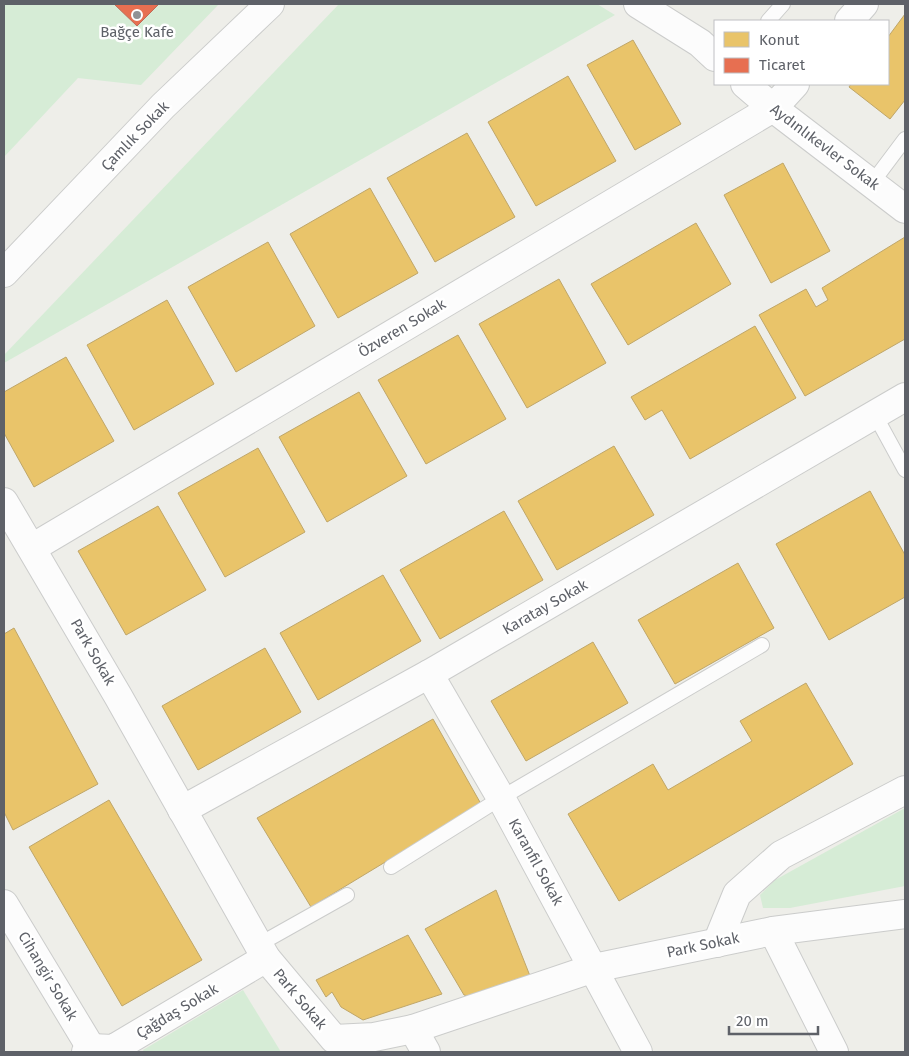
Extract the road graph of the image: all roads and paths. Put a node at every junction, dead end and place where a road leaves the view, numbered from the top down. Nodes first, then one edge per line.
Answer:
1 (270, 4) edge
2 (638, 4) edge
3 (783, 4) edge
4 (864, 4) edge
5 (769, 20) edge
6 (850, 20) edge
7 (714, 56) edge
8 (747, 85) edge
9 (794, 85) edge
10 (773, 108) junction
11 (905, 139) edge
12 (872, 183) junction
13 (905, 209) edge
14 (4, 273) edge
15 (905, 397) edge
16 (875, 415) junction
17 (905, 470) edge
18 (4, 502) edge
19 (32, 548) junction
20 (762, 645) dead end
21 (429, 674) junction
22 (905, 790) edge
23 (501, 798) junction
24 (182, 810) junction
25 (391, 867) dead end
26 (348, 895) dead end
27 (4, 904) edge
28 (905, 914) edge
29 (773, 931) junction
30 (716, 943) junction
31 (262, 952) junction
32 (594, 968) junction
33 (419, 1041) edge
34 (329, 1046) edge
35 (101, 1050) edge
36 (638, 1052) edge
37 (834, 1052) edge

1 - 14 street, Çamlık Sokak
2 - 7 street
3 - 5 lane
4 - 6 street
8 - 10 street, Aydınlıkevler Sokak
9 - 10 street, Özveren Sokak
10 - 12 street, Aydınlıkevler Sokak
10 - 19 street, Özveren Sokak
11 - 12 lane
12 - 13 street, Aydınlıkevler Sokak
15 - 16 street, Karatay Sokak
16 - 17 lane
16 - 21 street, Karatay Sokak
18 - 19 street, Park Sokak
19 - 24 street, Park Sokak
20 - 23 lane
21 - 23 street, Karanfil Sokak
21 - 24 street, Karatay Sokak
22 - 30 street
23 - 25 lane
23 - 32 street, Karanfil Sokak
24 - 31 street, Park Sokak
26 - 31 lane
27 - 35 street, Cihangir Sokak
28 - 29 street, Park Sokak
29 - 30 street, Park Sokak
29 - 37 street
30 - 32 street, Park Sokak
31 - 34 street, Park Sokak
31 - 35 street, Çağdaş Sokak
32 - 33 street, Park Sokak
32 - 36 street, Karanfil Sokak
33 - 34 street, Park Sokak

